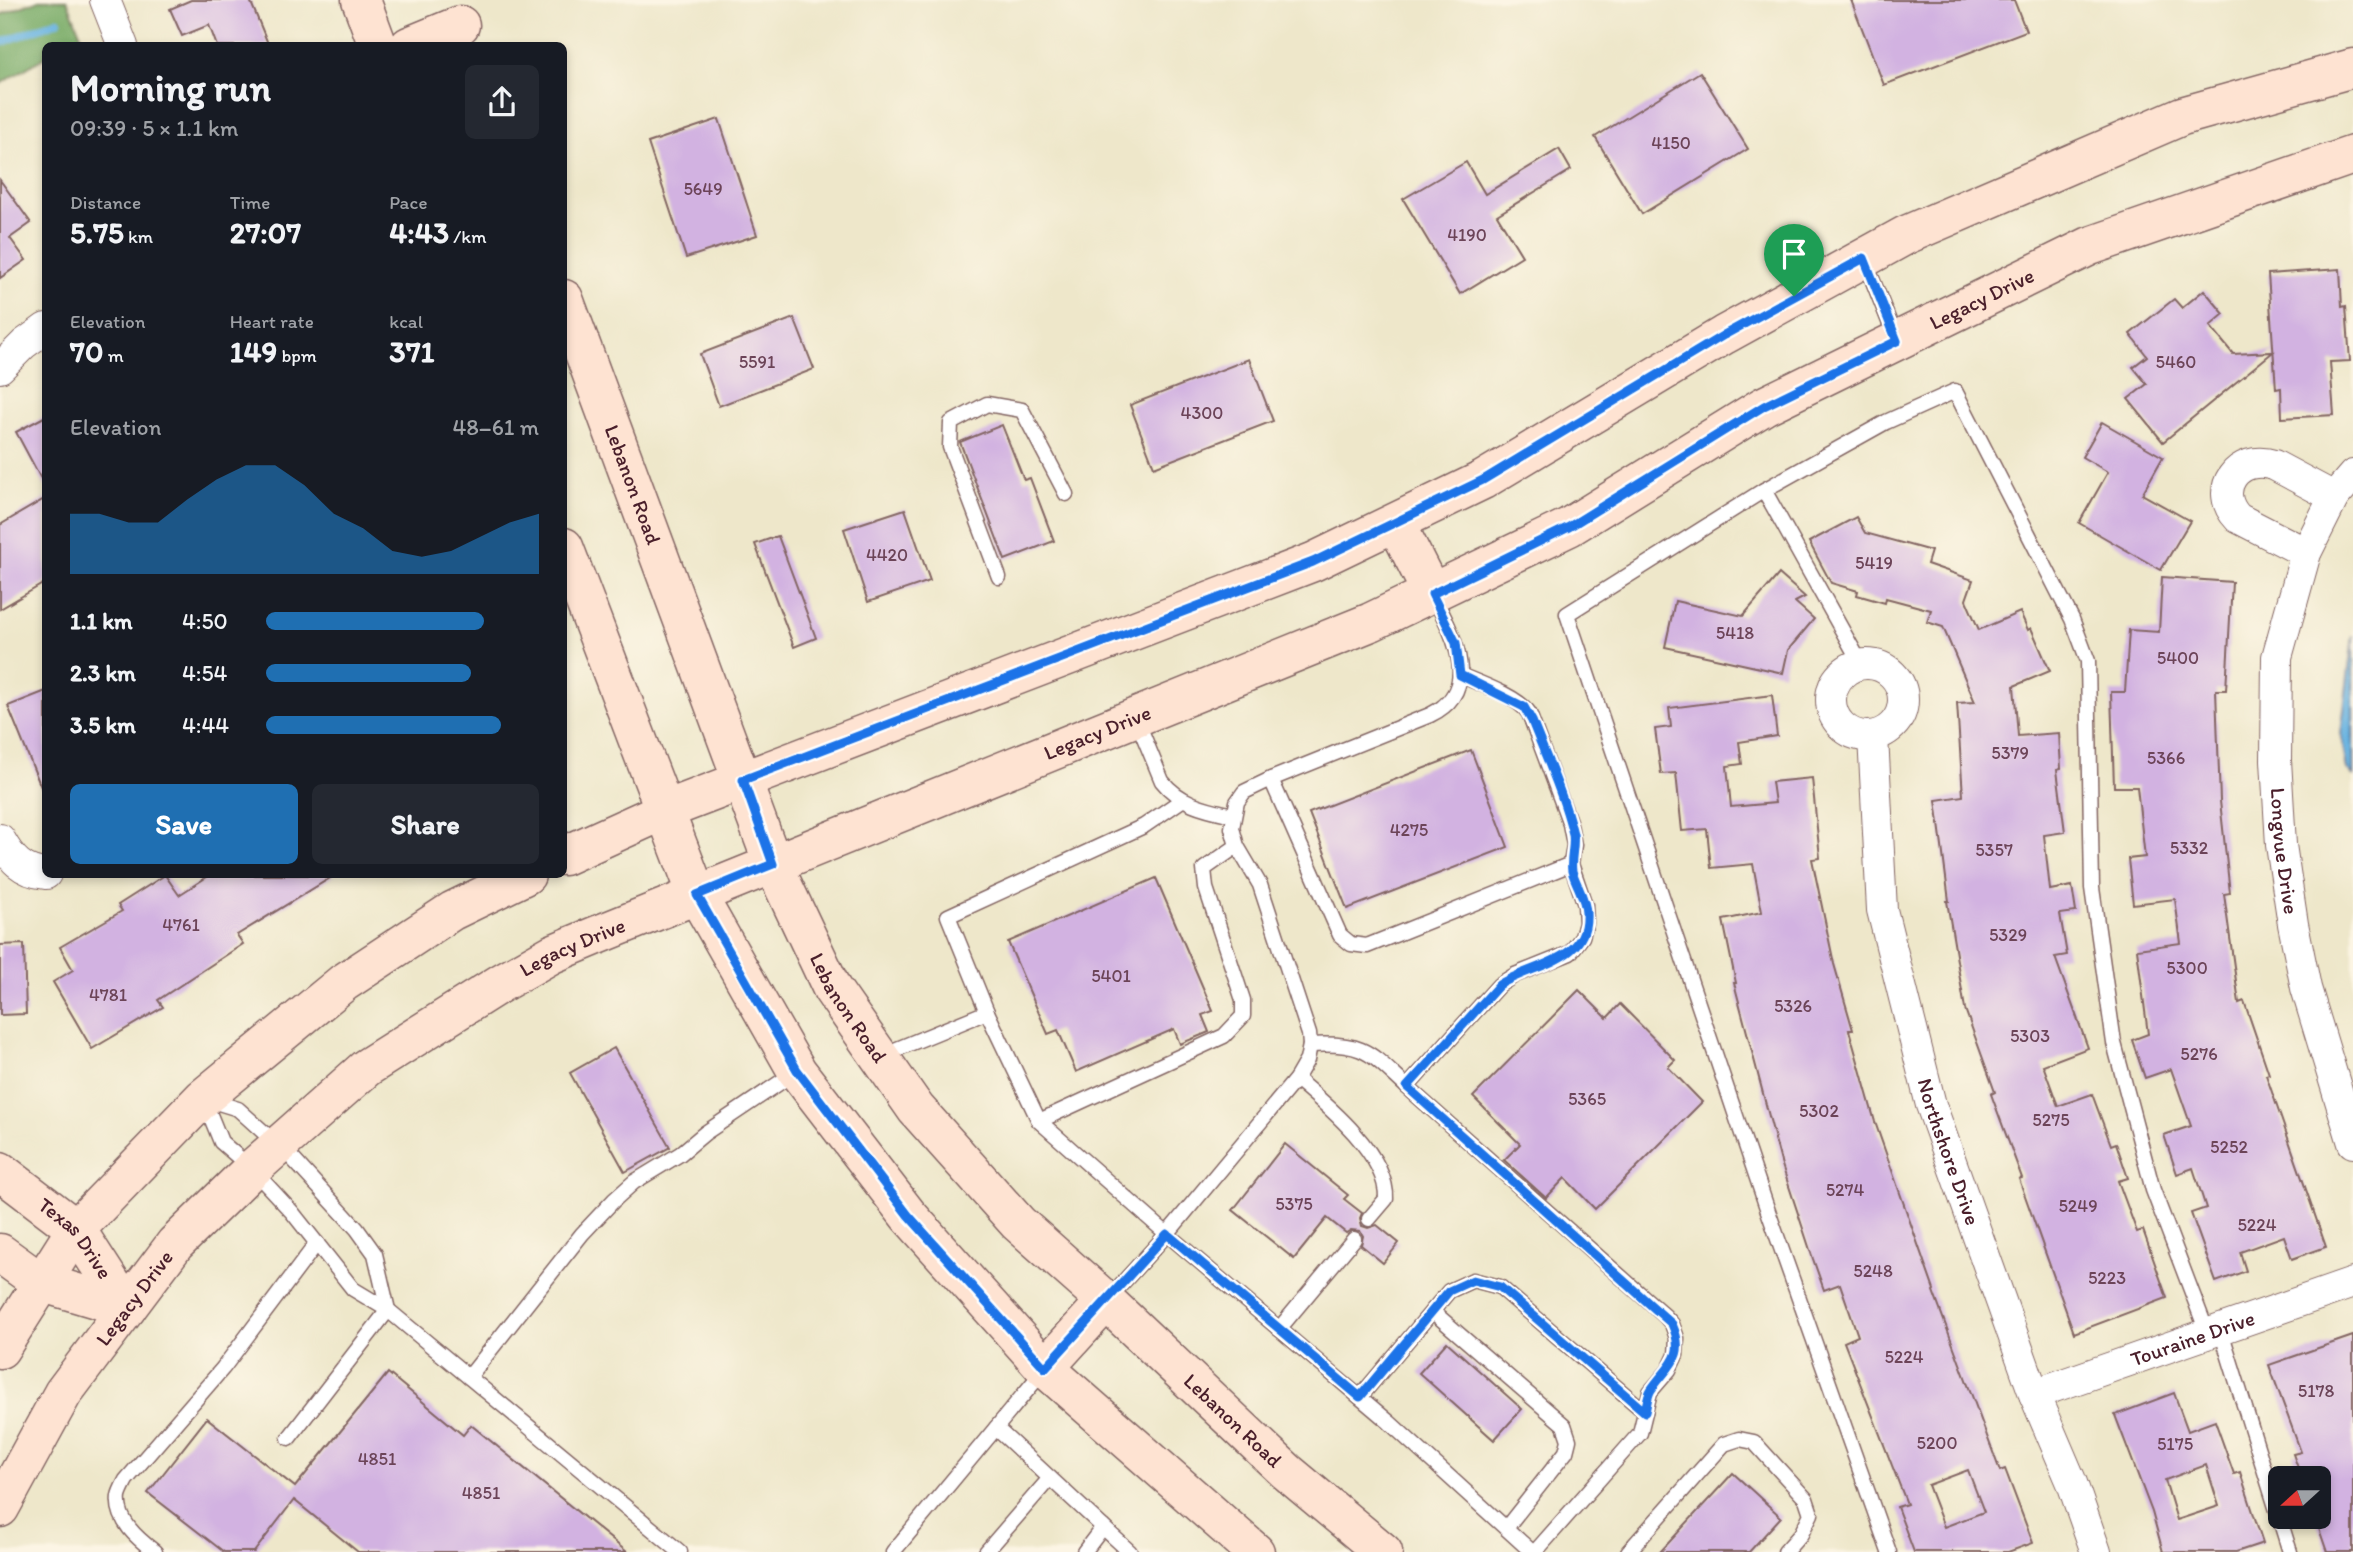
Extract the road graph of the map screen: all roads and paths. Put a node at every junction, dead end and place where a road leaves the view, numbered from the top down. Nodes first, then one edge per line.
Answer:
1 (105, 0) edge
2 (361, 0) edge
3 (460, 24) edge
4 (121, 42) edge
5 (377, 42) edge
6 (418, 42) edge
7 (2353, 68) edge
8 (2353, 155) edge
9 (1864, 258) junction
10 (567, 307) edge
11 (42, 331) edge
12 (1897, 341) junction
13 (0, 368) edge
14 (2344, 486) edge
15 (1764, 490) junction
16 (1066, 494) dead end
17 (1396, 523) junction
18 (2306, 553) junction
19 (567, 555) edge
20 (999, 577) dead end
21 (1432, 594) junction
22 (1861, 664) junction
23 (1460, 675) junction
24 (1136, 718) junction
25 (1873, 736) junction
26 (1271, 779) junction
27 (743, 780) junction
28 (1182, 800) junction
29 (663, 811) junction
30 (1233, 815) junction
31 (0, 839) edge
32 (1237, 846) junction
33 (567, 855) edge
34 (773, 864) junction
35 (1571, 864) junction
36 (42, 873) edge
37 (520, 878) edge
38 (697, 895) junction
39 (987, 1012) junction
40 (1310, 1045) junction
41 (879, 1056) junction
42 (797, 1070) junction
43 (1296, 1079) junction
44 (1407, 1087) junction
45 (203, 1098) junction
46 (1039, 1121) junction
47 (2353, 1143) edge
48 (265, 1157) junction
49 (0, 1171) edge
50 (1369, 1219) dead end
51 (76, 1228) junction
52 (1167, 1234) junction
53 (1354, 1239) dead end
54 (317, 1243) junction
55 (0, 1253) edge
56 (40, 1282) junction
57 (2353, 1283) edge
58 (1106, 1301) junction
59 (127, 1308) junction
60 (388, 1310) junction
61 (1432, 1311) junction
62 (1279, 1329) junction
63 (2213, 1330) junction
64 (0, 1349) edge
65 (1045, 1368) junction
66 (469, 1377) junction
67 (2034, 1394) junction
68 (1360, 1397) junction
69 (1645, 1412) junction
70 (996, 1428) junction
71 (289, 1438) dead end
72 (1050, 1478) junction
73 (0, 1508) edge
74 (1103, 1527) junction
75 (1506, 1528) junction
76 (1538, 1551) edge
77 (155, 1552) edge
78 (680, 1552) edge
79 (893, 1552) edge
80 (986, 1552) edge
81 (1084, 1552) edge
82 (1130, 1552) edge
83 (1255, 1552) edge
84 (1382, 1552) edge
85 (1628, 1552) edge
86 (1785, 1552) edge
87 (1889, 1552) edge
88 (2096, 1552) edge
89 (2290, 1552) edge

1 - 4 street
2 - 5 main road
3 - 6 main road
7 - 9 main road
8 - 12 main road, Legacy Drive
9 - 12 lane
9 - 17 main road
10 - 27 main road, Lebanon Road
11 - 13 street
12 - 21 main road, Legacy Drive
14 - 18 street, Longvue Drive
14 - 18 street, Longvue Drive
15 - 22 lane
15 - 63 lane
15 - 87 lane
16 - 20 lane
17 - 21 main road
17 - 27 main road
18 - 47 street, Longvue Drive
19 - 29 main road
21 - 23 lane
21 - 24 main road, Legacy Drive
22 - 25 street
22 - 25 street
23 - 26 lane
23 - 35 lane
24 - 28 lane
24 - 34 main road, Legacy Drive
25 - 67 street, Northshore Drive
26 - 30 lane
26 - 35 lane
27 - 29 main road
27 - 34 main road, Lebanon Road
28 - 30 lane
28 - 39 lane
29 - 33 main road
29 - 38 main road
30 - 32 lane
31 - 36 street
32 - 40 lane
32 - 46 lane
34 - 38 main road, Legacy Drive
34 - 41 main road, Lebanon Road
35 - 44 lane
37 - 45 main road
38 - 42 main road
38 - 48 main road, Legacy Drive
39 - 41 lane
39 - 46 lane
40 - 43 lane
40 - 44 lane
41 - 58 main road, Lebanon Road
42 - 65 main road
42 - 66 lane
43 - 50 lane
43 - 52 lane
44 - 69 lane
45 - 48 lane
45 - 48 lane
45 - 51 main road
46 - 52 lane
48 - 54 lane
48 - 59 main road, Legacy Drive
48 - 60 lane
49 - 51 main road, Texas Drive
51 - 56 main road
51 - 59 main road, Texas Drive
52 - 58 lane
52 - 62 lane
53 - 62 lane
54 - 60 lane
54 - 77 lane
55 - 56 main road, Texas Drive
56 - 59 main road, Texas Drive
56 - 64 main road
57 - 63 street, Touraine Drive
58 - 65 main road
58 - 84 main road, Lebanon Road
59 - 73 main road, Legacy Drive
60 - 66 lane
60 - 71 lane
61 - 68 lane
61 - 69 lane
61 - 75 lane
62 - 68 lane
63 - 67 street, Touraine Drive
63 - 89 lane
65 - 70 lane
65 - 83 main road
66 - 78 lane
67 - 88 street, Northshore Drive
68 - 75 lane
69 - 76 lane
70 - 72 lane
70 - 79 lane
72 - 74 lane
72 - 80 lane
74 - 81 lane
74 - 82 lane
75 - 76 lane
85 - 86 lane

